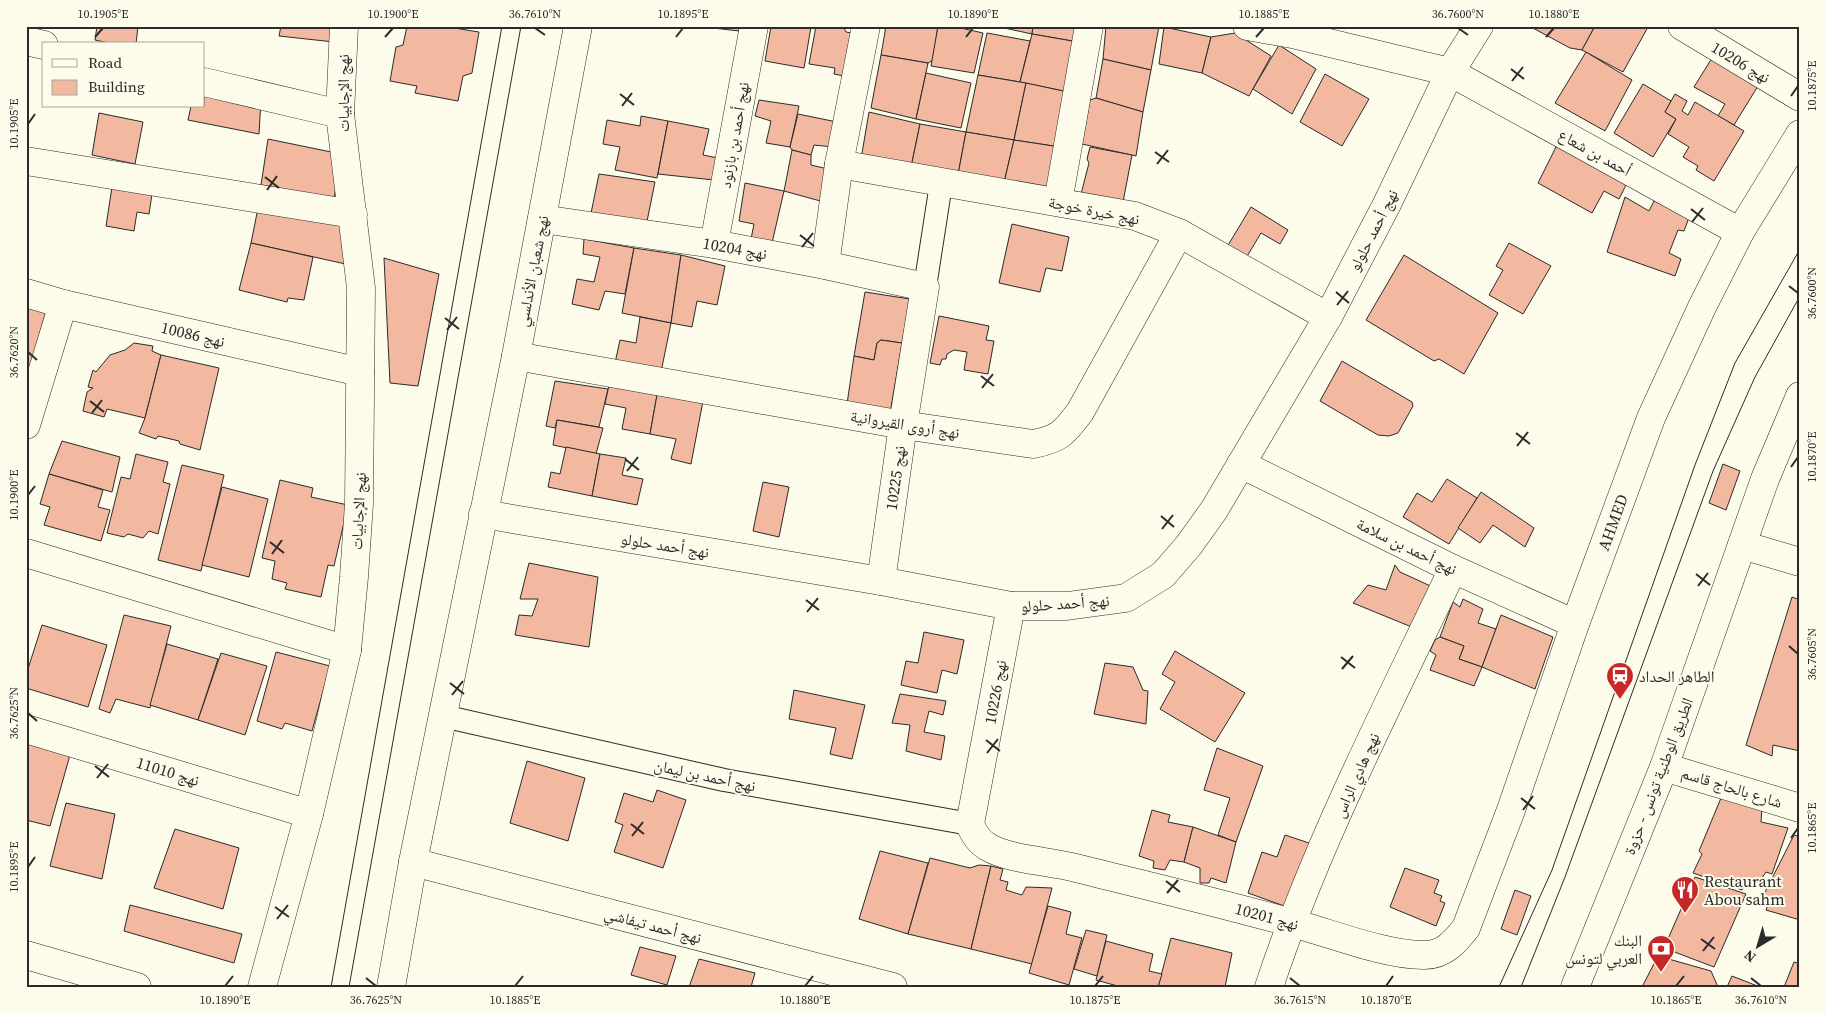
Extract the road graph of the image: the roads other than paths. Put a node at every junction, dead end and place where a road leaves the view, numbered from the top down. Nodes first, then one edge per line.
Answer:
1 (344, 26) edge
2 (578, 26) edge
3 (754, 26) edge
4 (866, 26) edge
5 (1089, 26) edge
6 (1247, 26) edge
7 (1479, 26) edge
8 (1692, 29) edge
9 (1295, 30) edge
10 (26, 40) edge
11 (42, 44) edge
12 (1450, 72) junction
13 (205, 82) edge
14 (1800, 97) edge
15 (340, 114) junction
16 (1800, 134) edge
17 (26, 161) edge
18 (838, 164) junction
19 (942, 184) junction
20 (1058, 202) junction
21 (353, 214) junction
22 (542, 219) junction
23 (1740, 232) junction
24 (1180, 233) junction
25 (714, 244) junction
26 (825, 264) junction
27 (925, 287) junction
28 (26, 293) edge
29 (63, 304) junction
30 (1328, 317) junction
31 (516, 356) junction
32 (360, 372) junction
33 (1800, 396) edge
34 (26, 425) edge
35 (902, 425) junction
36 (1241, 464) junction
37 (483, 514) junction
38 (1742, 544) junction
39 (26, 553) edge
40 (1800, 562) edge
41 (1453, 569) junction
42 (881, 580) junction
43 (1011, 606) junction
44 (1575, 624) junction
45 (347, 650) junction
46 (443, 716) junction
47 (26, 729) edge
48 (1664, 767) junction
49 (1800, 808) edge
50 (309, 814) junction
51 (970, 824) junction
52 (414, 862) junction
53 (1290, 922) junction
54 (1466, 928) joint
55 (26, 955) edge
56 (137, 987) edge
57 (262, 987) edge
58 (391, 987) edge
59 (893, 987) edge
60 (1270, 987) edge
61 (1574, 987) edge

1 - 15 street, نهج الإجابيات
2 - 22 street, نهج شعبان الأندلسي
3 - 25 street, نهج أحمد بن بازنود
4 - 18 street
5 - 20 street
6 - 9 street, أحمد بن شعاع
7 - 12 street, نهج أحمد حلولو
8 - 14 street, نهج 10206
9 - 12 street, أحمد بن شعاع
10 - 11 street
12 - 23 street, أحمد بن شعاع
12 - 30 street, نهج أحمد حلولو
13 - 15 street
15 - 21 street, نهج الإجابيات
16 - 23 street, AHMED
17 - 21 street
18 - 19 street, نهج خيرة خوجة
18 - 26 street
19 - 20 street, نهج خيرة خوجة
19 - 27 street
20 - 24 street, نهج خيرة خوجة
21 - 32 street, نهج الإجابيات
22 - 25 street, نهج 10204
22 - 31 street, نهج شعبان الأندلسي
23 - 44 street, AHMED
24 - 30 street, نهج خيرة خوجة
24 - 35 street, نهج أروى القيروانية
25 - 26 street, نهج 10204
26 - 27 street, نهج 10204
27 - 35 street, نهج 10225
28 - 29 street, نهج 10086
29 - 32 street, نهج 10086
29 - 34 street
30 - 36 street, نهج أحمد حلولو
31 - 35 street, نهج أروى القيروانية
31 - 37 street, نهج شعبان الأندلسي
32 - 45 street, نهج الإجابيات
33 - 38 street, الطريق الوطنية تونس - حزوة
35 - 42 street, نهج 10225
36 - 41 street, نهج أحمد بن سلامة
36 - 43 street, نهج أحمد حلولو
37 - 42 street, نهج أحمد حلولو
37 - 46 street, نهج شعبان الأندلسي
38 - 40 street
38 - 48 street, الطريق الوطنية تونس - حزوة
39 - 45 street
41 - 44 street, نهج أحمد بن سلامة
41 - 53 street, نهج هادي الراس
42 - 43 street, نهج أحمد حلولو
43 - 51 street, نهج 10226
44 - 54 street, AHMED
45 - 50 street, نهج الإجابيات
46 - 51 street, نهج أحمد بن ليمان
46 - 52 street, نهج شعبان الأندلسي
47 - 50 street, نهج 11010
48 - 49 street, شارع بالحاج قاسم
48 - 61 street, الطريق الوطنية تونس - حزوة
50 - 57 street, نهج الإجابيات
51 - 53 street, نهج 10201
52 - 58 street, نهج شعبان الأندلسي
52 - 59 street, نهج أحمد تيفاشي
53 - 54 street, نهج 10201
53 - 60 street, نهج هادي الراس
55 - 56 street

